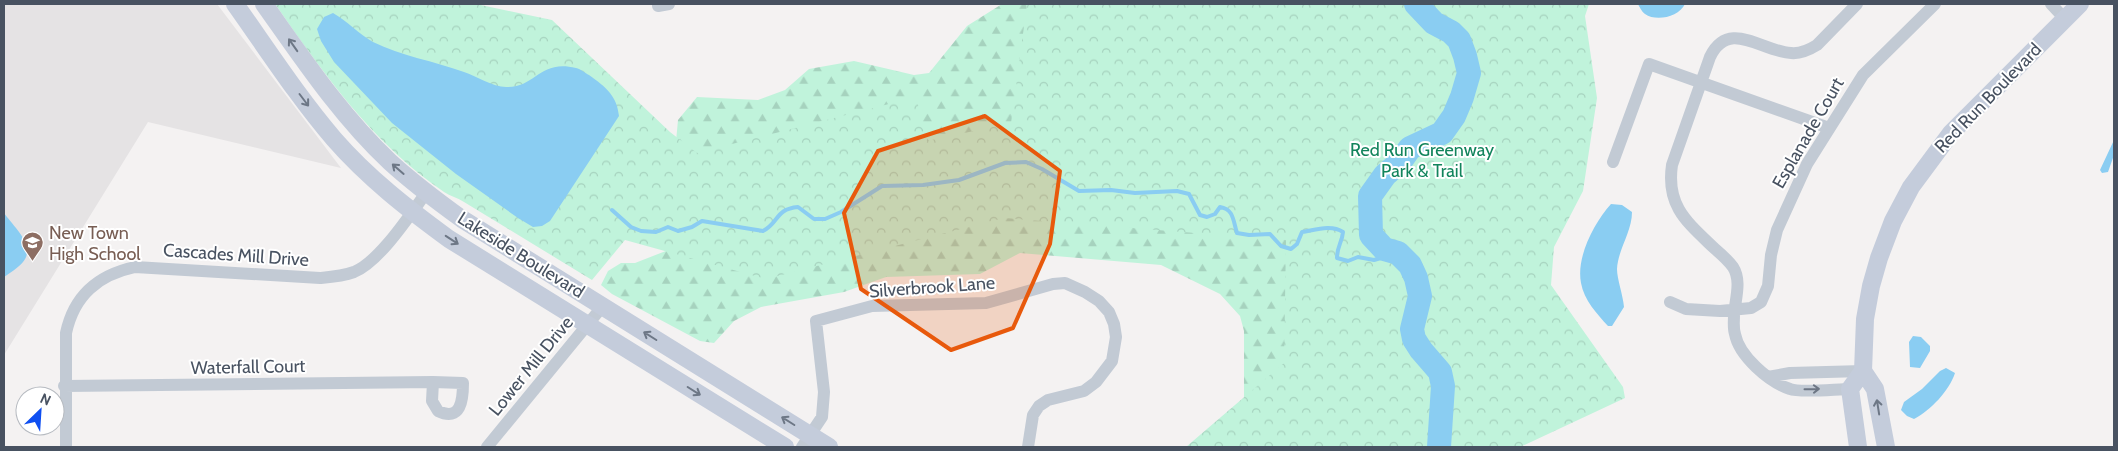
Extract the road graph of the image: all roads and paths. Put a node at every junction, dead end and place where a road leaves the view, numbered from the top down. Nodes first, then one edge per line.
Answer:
1 (235, 4) edge
2 (264, 4) edge
3 (658, 4) edge
4 (669, 4) edge
5 (1857, 4) edge
6 (1935, 4) edge
7 (2051, 4) edge
8 (2080, 4) edge
9 (2065, 19) junction
10 (1701, 83) junction
11 (1829, 128) junction
12 (1613, 162) dead end
13 (426, 193) junction
14 (412, 212) junction
15 (1670, 302) dead end
16 (602, 307) junction
17 (1735, 311) junction
18 (587, 325) junction
19 (1863, 371) junction
20 (1768, 377) junction
21 (433, 382) dead end
22 (64, 386) joint
23 (1850, 389) junction
24 (65, 416) edge
25 (806, 441) edge
26 (66, 447) edge
27 (487, 447) edge
28 (785, 447) edge
29 (829, 447) edge
30 (1028, 447) edge
31 (1858, 447) edge
32 (1886, 447) edge

1 -> 14 main road, Lakeside Boulevard
13 -> 2 main road, Lakeside Boulevard
3 - 4 street
5 - 10 street
6 - 11 street, Esplanade Court
7 - 9 street
8 - 9 main road, Red Run Boulevard
9 - 19 main road, Red Run Boulevard
10 - 11 street
10 - 12 street
10 - 17 street
11 - 17 street, Esplanade Court
13 - 14 street, Cascades Mill Drive
13 - 16 main road, Lakeside Boulevard
14 -> 18 main road, Lakeside Boulevard
14 - 22 street, Cascades Mill Drive
15 - 17 street, Esplanade Court
16 - 18 street, Lower Mill Drive
25 -> 16 main road, Lakeside Boulevard
17 - 20 street
18 - 27 street, Lower Mill Drive
18 -> 28 main road, Lakeside Boulevard
19 - 20 street
19 - 23 main road
32 -> 19 main road
20 -> 23 street
21 - 22 street, Waterfall Court
23 - 31 main road
24 - 26 street, Cascades Mill Drive
25 - 29 main road, Lakeside Boulevard
25 - 30 street, Silverbrook Lane

